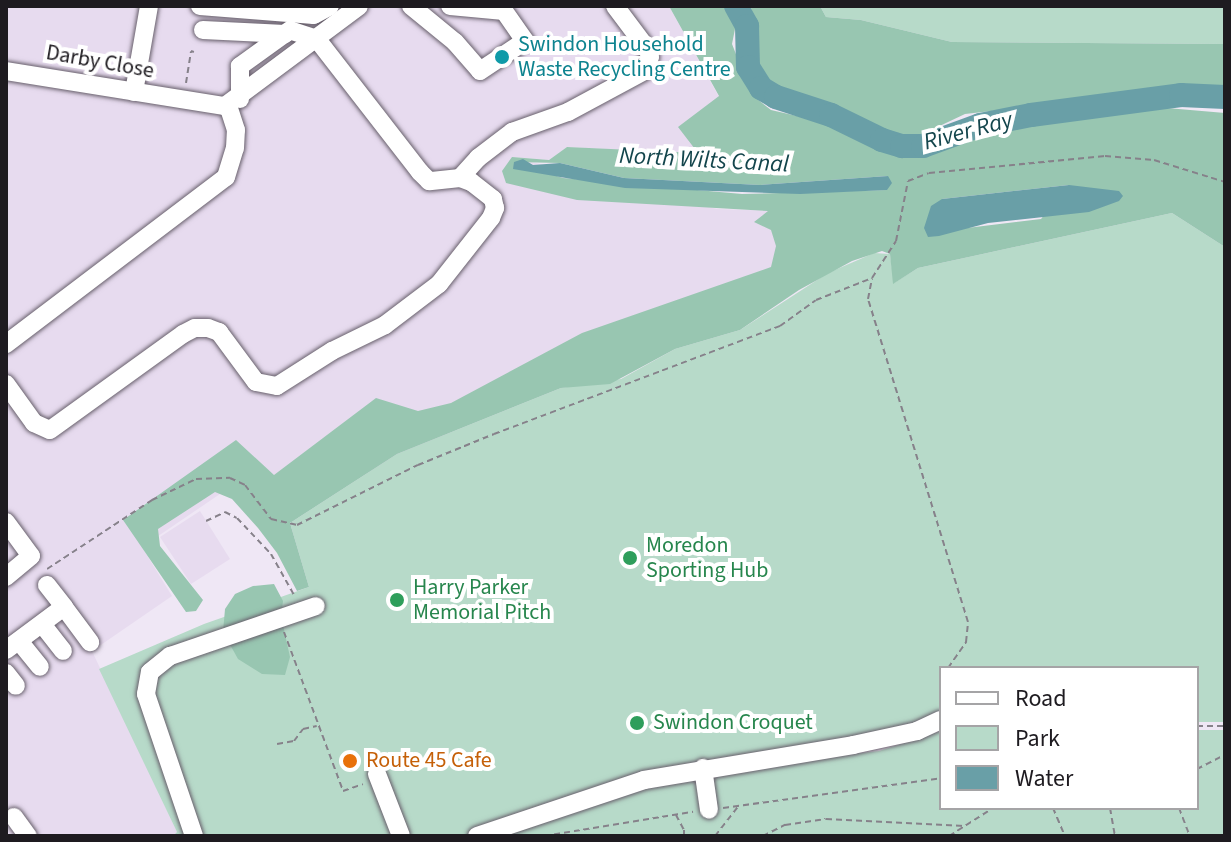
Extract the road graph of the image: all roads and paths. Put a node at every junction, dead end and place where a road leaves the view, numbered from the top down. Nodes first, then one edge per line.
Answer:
1 (159, 6) edge
2 (200, 6) edge
3 (330, 6) edge
4 (359, 6) edge
5 (411, 6) edge
6 (450, 6) edge
7 (615, 6) edge
8 (148, 13) edge
9 (203, 30) dead end
10 (285, 34) junction
11 (317, 39) junction
12 (194, 52) dead end
13 (6, 71) edge
14 (134, 92) junction
15 (186, 96) junction
16 (234, 102) junction
17 (460, 178) junction
18 (1225, 182) edge
19 (872, 278) junction
20 (6, 344) edge
21 (6, 384) edge
22 (206, 521) dead end
23 (6, 522) edge
24 (6, 577) edge
25 (46, 578) joint
26 (64, 607) junction
27 (309, 608) joint
28 (279, 617) junction
29 (42, 624) junction
30 (90, 642) dead end
31 (13, 646) edge
32 (63, 651) dead end
33 (949, 666) edge
34 (40, 667) dead end
35 (939, 721) edge
36 (318, 726) junction
37 (1199, 726) edge
38 (1225, 726) edge
39 (277, 744) dead end
40 (1225, 755) edge
41 (703, 768) junction
42 (1199, 768) edge
43 (378, 776) joint
44 (939, 778) edge
45 (739, 805) junction
46 (709, 810) junction
47 (990, 810) edge
48 (1054, 810) edge
49 (1110, 810) edge
50 (1180, 810) edge
51 (675, 814) junction
52 (14, 817) dead end
53 (965, 826) junction
54 (409, 834) edge
55 (28, 836) edge
56 (194, 836) edge
57 (477, 836) edge
58 (544, 836) edge
59 (684, 836) edge
60 (715, 836) edge
61 (763, 836) edge
62 (949, 836) edge
63 (1065, 836) edge
64 (1115, 836) edge
65 (1190, 836) edge

1 - 8 street
2 - 3 street
4 - 11 street
5 - 6 street
7 - 17 street
8 - 14 street
9 - 10 street
10 - 11 street
10 - 16 street
11 - 16 street
11 - 17 street
12 - 15 path
13 - 14 street, Darby Close
14 - 15 street, Darby Close
15 - 16 street, Darby Close
16 - 20 street
17 - 21 street
18 - 19 path
19 - 25 path
19 - 33 path
22 - 27 path
23 - 24 street
25 - 26 street
26 - 29 street
26 - 30 street
27 - 28 street
28 - 36 path
28 - 56 street
29 - 31 street
29 - 32 street
31 - 34 street
35 - 41 street
36 - 39 path
36 - 43 path
37 - 38 path
40 - 42 path
41 - 46 street
41 - 57 street
43 - 54 street
44 - 45 path
45 - 46 path
45 - 60 path
46 - 51 path
47 - 53 path
48 - 63 path
49 - 64 path
50 - 65 path
51 - 58 path
51 - 59 path
52 - 55 street
53 - 61 path
53 - 62 path

